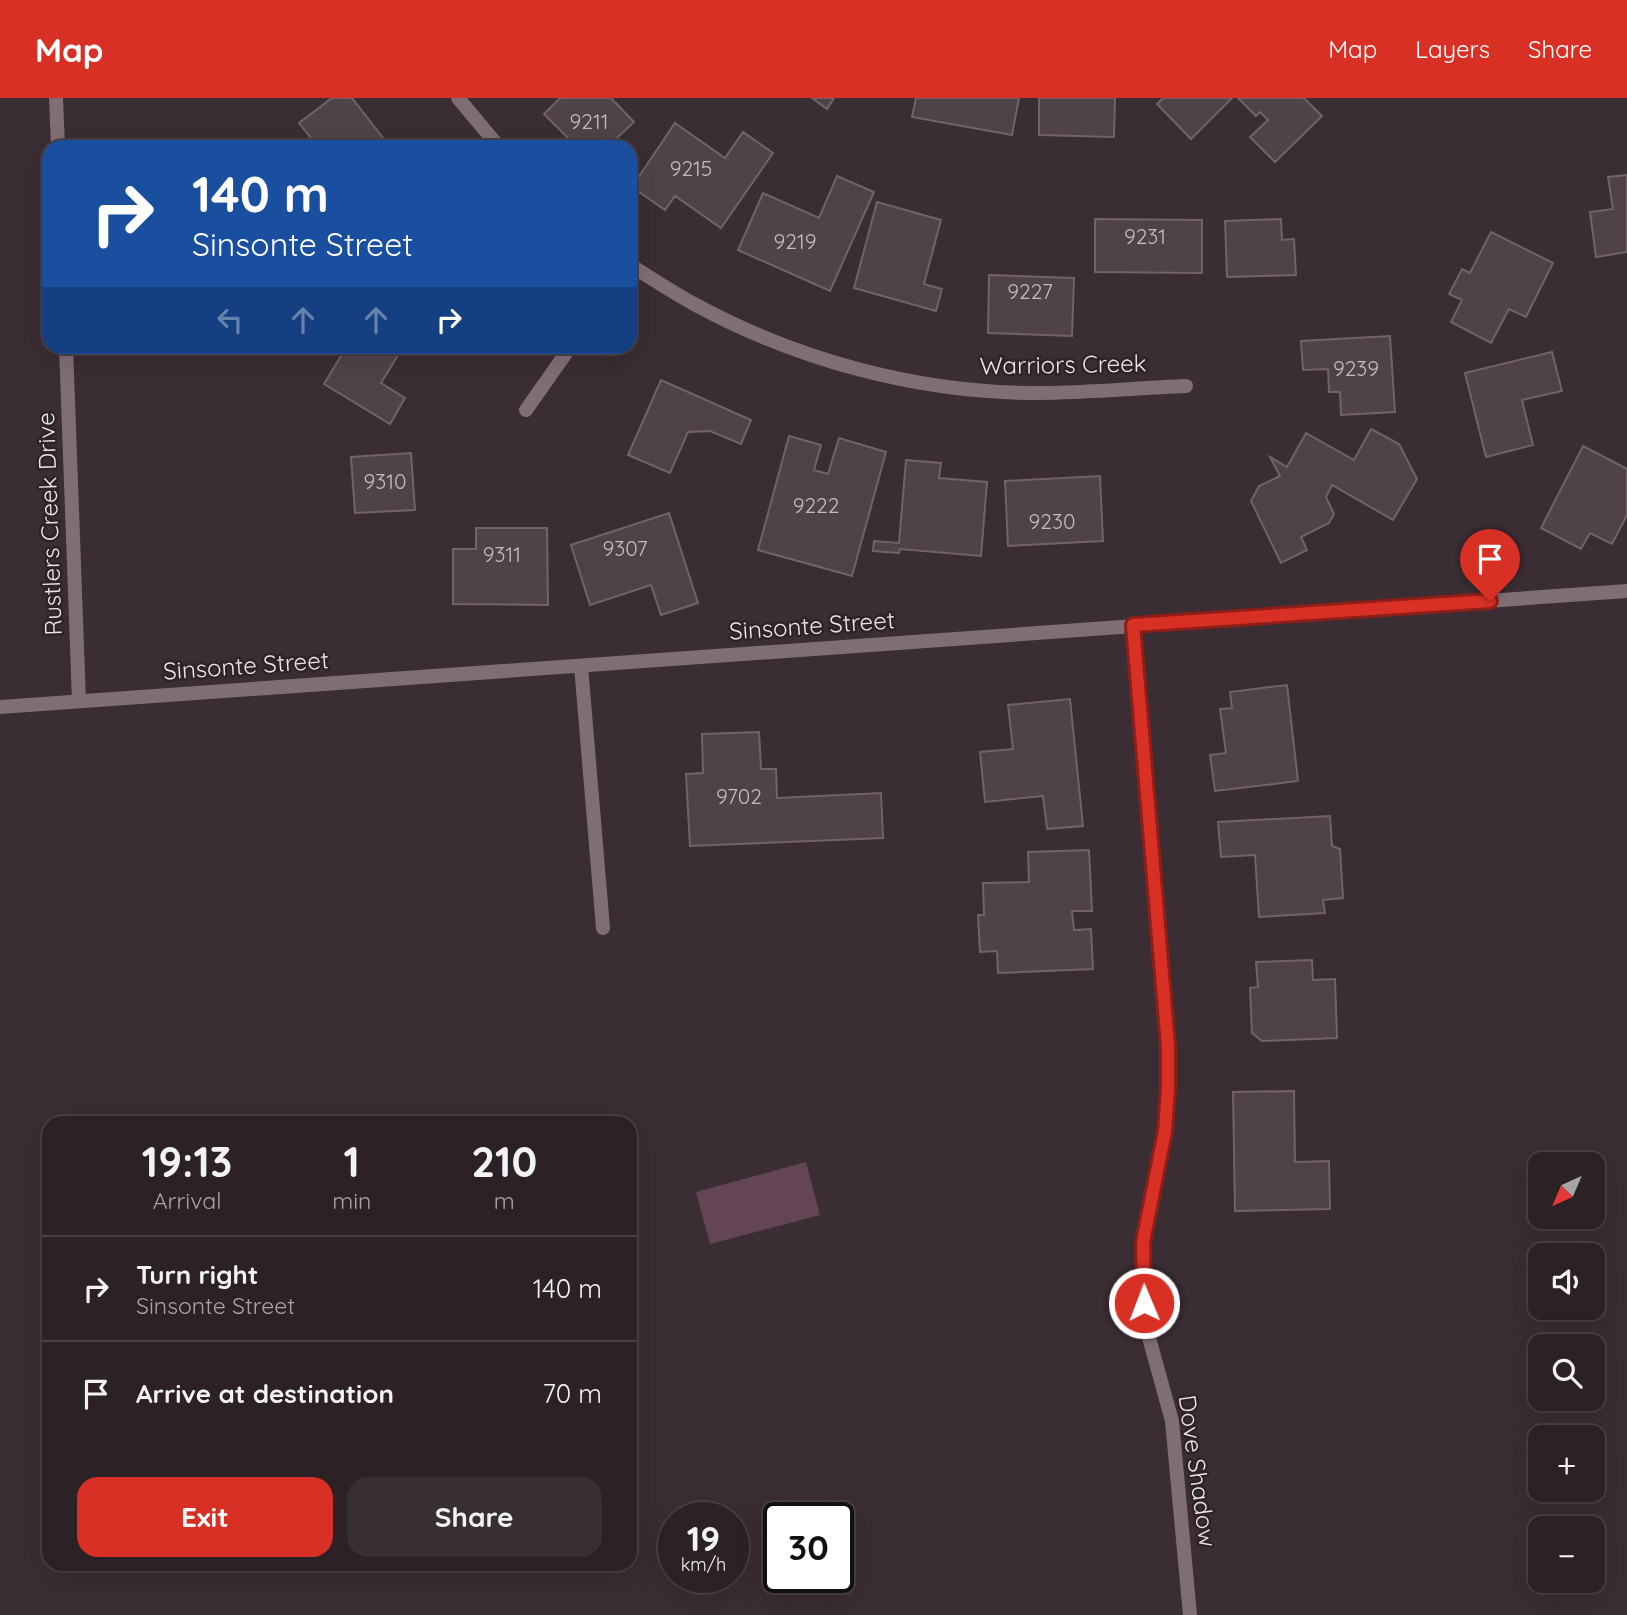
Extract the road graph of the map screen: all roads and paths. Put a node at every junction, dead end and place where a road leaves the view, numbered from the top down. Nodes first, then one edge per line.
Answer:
1 (56, 98) edge
2 (458, 98) edge
3 (58, 140) edge
4 (493, 140) edge
5 (637, 269) edge
6 (66, 354) edge
7 (565, 354) edge
8 (1186, 386) dead end
9 (526, 410) dead end
10 (1627, 592) edge
11 (1133, 625) junction
12 (581, 666) junction
13 (79, 701) junction
14 (0, 706) edge
15 (603, 928) dead end
16 (1191, 1615) edge

1 - 3 street
2 - 4 street
5 - 8 street, Warriors Creek
6 - 13 street, Rustlers Creek Drive
7 - 9 street
10 - 11 street, Sinsonte Street
11 - 12 street, Sinsonte Street
11 - 16 street, Dove Shadow
12 - 13 street, Sinsonte Street
12 - 15 street
13 - 14 street, Sinsonte Street

